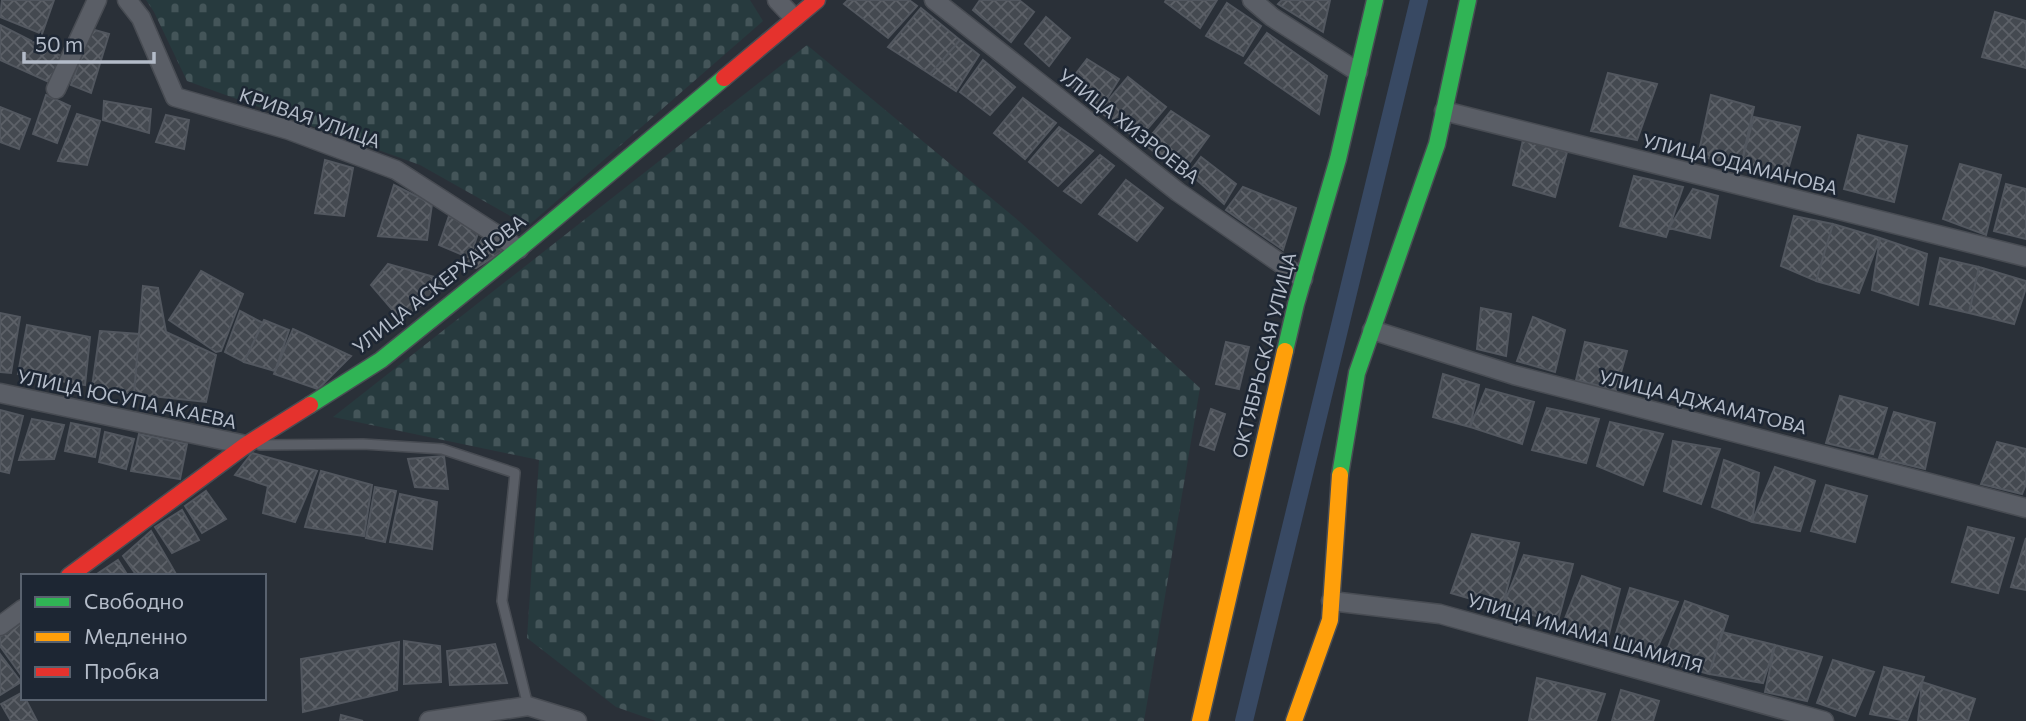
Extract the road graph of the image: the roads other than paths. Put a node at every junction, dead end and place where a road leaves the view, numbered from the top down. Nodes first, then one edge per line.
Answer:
1 (97, 0) edge
2 (127, 0) edge
3 (777, 0) edge
4 (817, 0) edge
5 (933, 0) edge
6 (1252, 0) edge
7 (1375, 0) edge
8 (1468, 0) edge
9 (794, 18) junction
10 (1358, 72) junction
11 (56, 89) dead end
12 (1444, 111) junction
13 (519, 249) junction
14 (2026, 257) edge
15 (1303, 279) junction
16 (1372, 330) junction
17 (0, 393) edge
18 (246, 445) junction
19 (2026, 508) edge
20 (72, 574) edge
21 (1331, 601) junction
22 (21, 611) edge
23 (0, 626) edge
24 (528, 706) junction
25 (429, 721) edge
26 (577, 721) edge
27 (1200, 721) edge
28 (1294, 721) edge
29 (1824, 721) edge

1 - 11 street
2 - 13 street, КРИВАЯ УЛИЦА
3 - 9 street
4 - 9 street, УЛИЦА АСКЕРХАНОВА
5 - 15 street, УЛИЦА ХИЗРОЕВА
6 - 10 street
7 - 10 street, ОКТЯБРЬСКАЯ УЛИЦА
8 - 12 street
9 - 13 street, УЛИЦА АСКЕРХАНОВА
10 - 15 street, ОКТЯБРЬСКАЯ УЛИЦА
12 - 14 street, УЛИЦА ОДАМАНОВА
12 - 16 street
13 - 18 street, УЛИЦА АСКЕРХАНОВА
15 - 27 street, ОКТЯБРЬСКАЯ УЛИЦА
16 - 19 street, УЛИЦА АДЖАМАТОВА
16 - 21 street
17 - 18 street, УЛИЦА ЮСУПА АКАЕВА
18 - 20 street, УЛИЦА АСКЕРХАНОВА
18 - 24 lane
21 - 28 street
21 - 29 street, УЛИЦА ИМАМА ШАМИЛЯ
22 - 23 street
24 - 25 street
24 - 26 street

